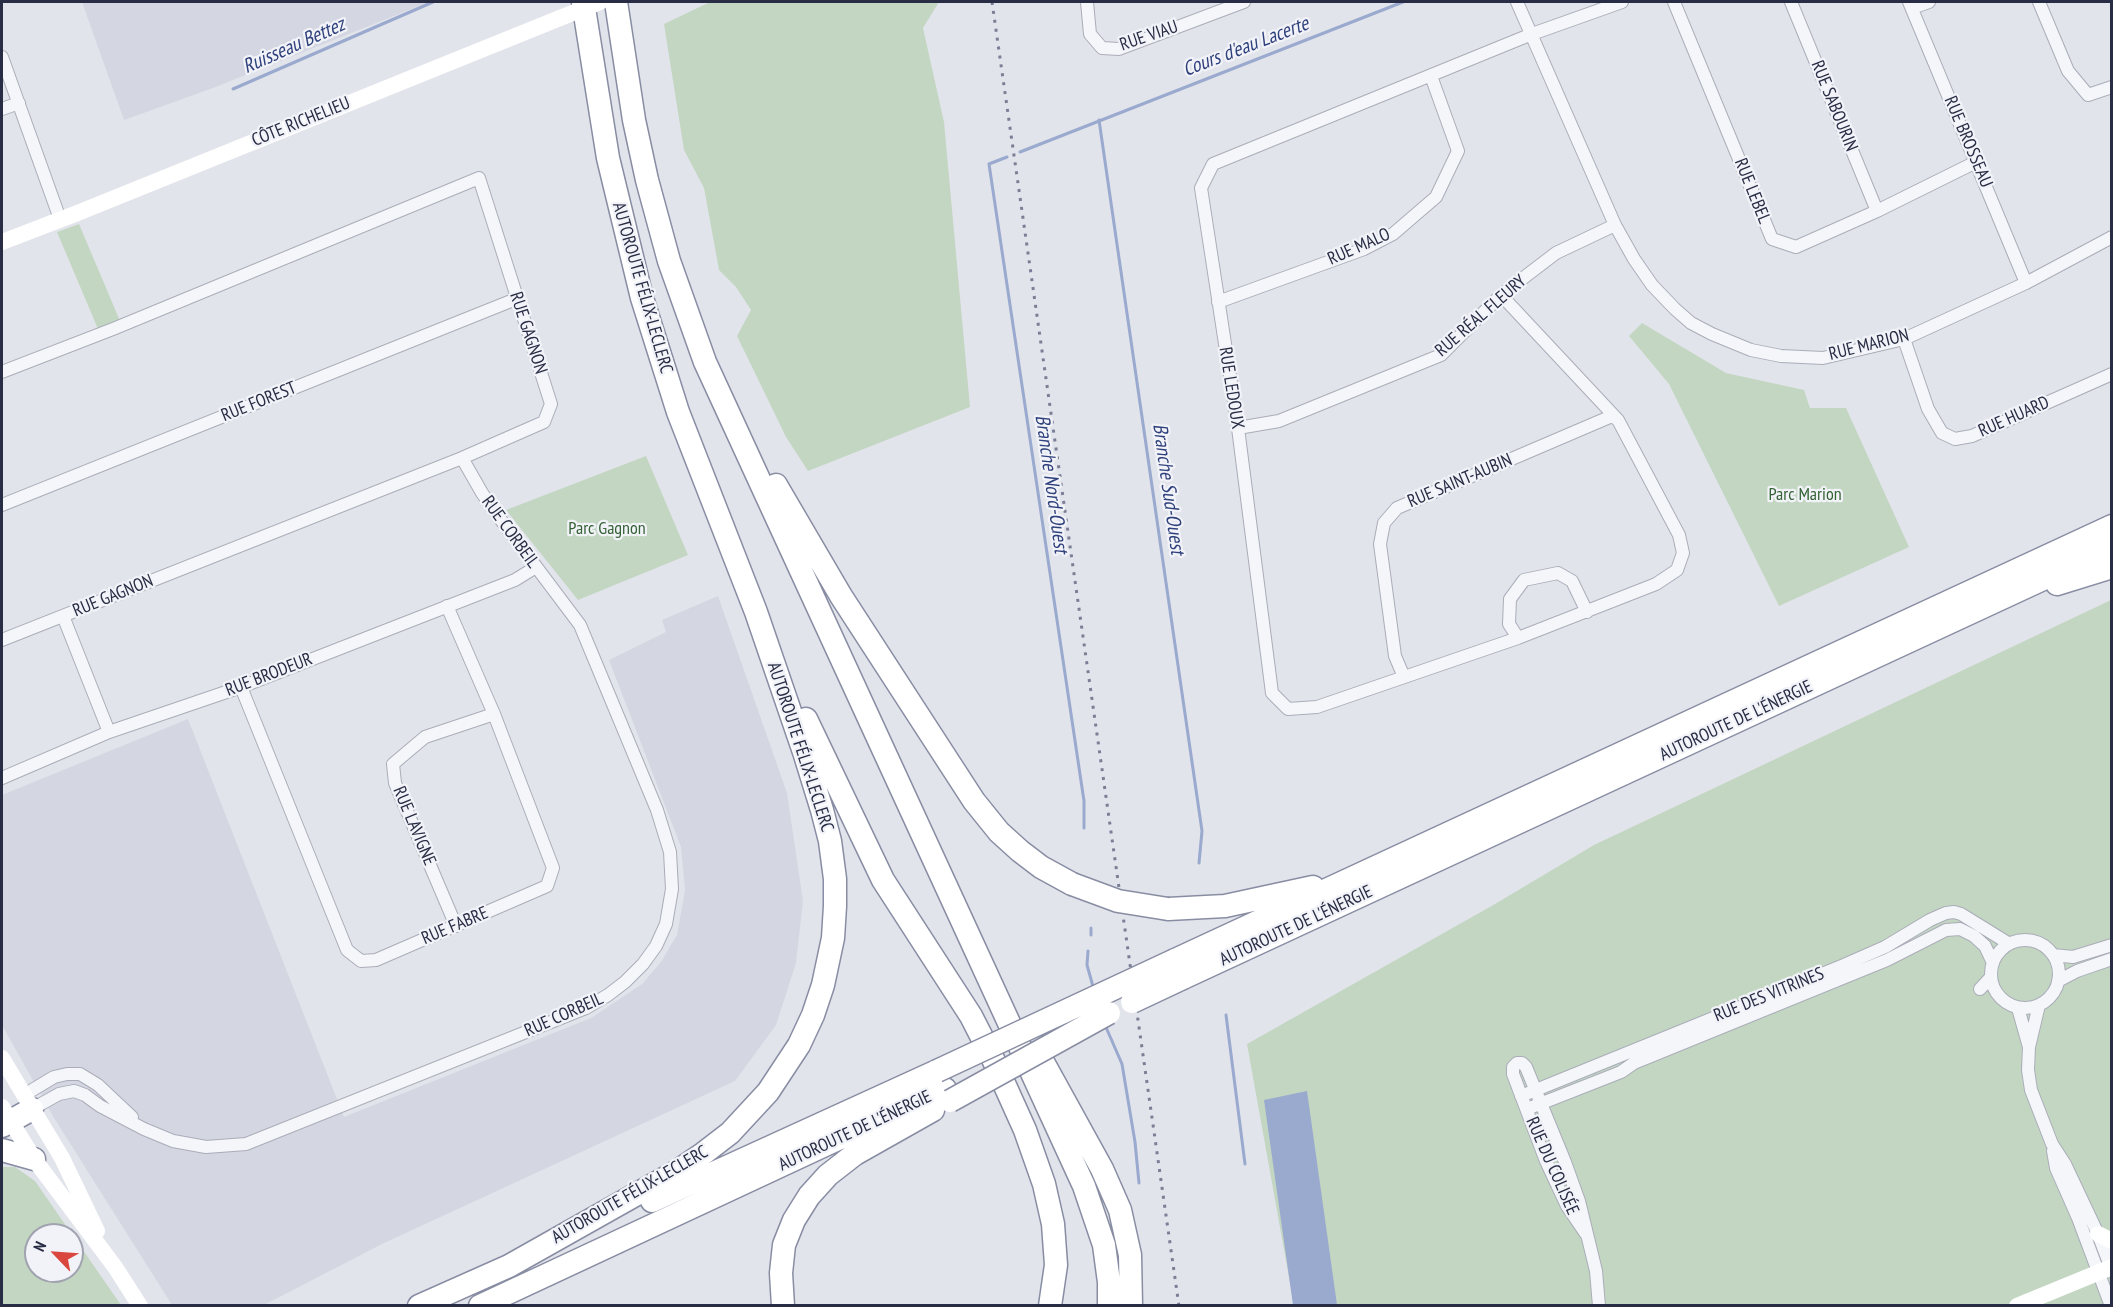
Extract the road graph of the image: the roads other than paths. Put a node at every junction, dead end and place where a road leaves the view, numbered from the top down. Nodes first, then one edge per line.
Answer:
1 (583, 2) edge
2 (600, 2) edge
3 (616, 2) edge
4 (1087, 2) edge
5 (1244, 2) edge
6 (1517, 2) edge
7 (1622, 2) edge
8 (1674, 2) edge
9 (1791, 2) edge
10 (1929, 2) edge
11 (2039, 2) edge
12 (1910, 5) edge
13 (1532, 34) junction
14 (2, 57) edge
15 (1431, 76) junction
16 (2112, 87) edge
17 (19, 103) junction
18 (2, 109) edge
19 (1976, 162) junction
20 (1877, 211) junction
21 (60, 219) junction
22 (1615, 225) junction
23 (2112, 237) edge
24 (2, 242) edge
25 (2026, 283) junction
26 (1501, 295) junction
27 (516, 299) junction
28 (1218, 302) junction
29 (693, 331) junction
30 (1904, 339) junction
31 (2, 372) edge
32 (2112, 374) edge
33 (1618, 420) junction
34 (1238, 428) junction
35 (462, 458) junction
36 (2, 505) edge
37 (2112, 526) edge
38 (2112, 547) edge
39 (536, 567) junction
40 (2112, 567) edge
41 (1994, 601) junction
42 (447, 606) junction
43 (756, 612) junction
44 (1587, 612) junction
45 (63, 616) junction
46 (1518, 638) junction
47 (2, 640) edge
48 (1404, 677) junction
49 (241, 687) junction
50 (494, 714) junction
51 (109, 732) junction
52 (882, 748) junction
53 (2, 778) edge
54 (1352, 878) junction
55 (456, 926) junction
56 (2008, 943) junction
57 (2112, 945) edge
58 (2053, 955) junction
59 (2112, 959) edge
60 (1993, 963) junction
61 (1179, 969) junction
62 (1991, 977) junction
63 (2058, 981) junction
64 (1980, 989) dead end
65 (2039, 1005) junction
66 (2018, 1008) junction
67 (2029, 1047) junction
68 (2, 1058) edge
69 (944, 1087) junction
70 (1535, 1090) junction
71 (1521, 1095) junction
72 (28, 1102) junction
73 (1541, 1104) junction
74 (1527, 1109) junction
75 (3, 1115) edge
76 (144, 1129) junction
77 (2052, 1144) junction
78 (2, 1150) edge
79 (34, 1159) junction
80 (1586, 1234) junction
81 (2105, 1237) edge
82 (509, 1266) junction
83 (115, 1267) junction
84 (2108, 1269) edge
85 (140, 1305) edge
86 (419, 1305) edge
87 (480, 1305) edge
88 (783, 1305) edge
89 (1050, 1305) edge
90 (1109, 1305) edge
91 (1131, 1305) edge
92 (1599, 1305) edge
93 (2017, 1305) edge
94 (2111, 1305) edge

1 - 43 highway, AUTOROUTE FÉLIX-LECLERC
2 - 21 street, CÔTE RICHELIEU, bridge
3 - 29 highway, AUTOROUTE FÉLIX-LECLERC
4 - 5 street, RUE VIAU
6 - 13 street, RUE MARION
7 - 13 street
8 - 20 street, RUE LEBEL
9 - 20 street, RUE SABOURIN
10 - 12 street
11 - 16 street
12 - 19 street, RUE BROSSEAU
13 - 15 street, RUE LEDOUX
13 - 22 street, RUE MARION
14 - 17 street
15 - 28 street, RUE MALO
15 - 28 street, RUE LEDOUX
17 - 18 street
17 - 21 street
19 - 20 street, RUE LEBEL
19 - 25 street, RUE BROSSEAU
21 - 24 street, CÔTE RICHELIEU
22 - 26 street, RUE RÉAL FLEURY
22 - 30 street, RUE MARION
23 - 25 street, RUE MARION
25 - 30 street, RUE MARION
26 - 33 street, RUE LEDOUX
26 - 34 street, RUE RÉAL FLEURY
27 - 31 street, RUE GAGNON
27 - 35 street, RUE GAGNON
27 - 36 street, RUE FOREST
28 - 34 street, RUE LEDOUX
29 - 52 highway, AUTOROUTE FÉLIX-LECLERC
29 - 54 highway, bridge
30 - 32 street, RUE HUARD
33 - 44 street, RUE LEDOUX
33 - 48 street, RUE SAINT-AUBIN
34 - 48 street, RUE LEDOUX
35 - 39 street, RUE CORBEIL
35 - 45 street, RUE GAGNON
37 - 54 highway, AUTOROUTE DE L'ÉNERGIE
38 - 41 highway, AUTOROUTE DE L'ÉNERGIE
39 - 42 street, RUE BRODEUR
39 - 76 street, RUE CORBEIL
40 - 41 highway
41 - 61 highway, AUTOROUTE DE L'ÉNERGIE
42 - 49 street, RUE BRODEUR
42 - 50 street, RUE FABRE
43 - 82 highway, AUTOROUTE FÉLIX-LECLERC
43 - 89 highway
44 - 46 street, RUE LEDOUX
44 - 46 street
45 - 47 street, RUE GAGNON
45 - 51 street
46 - 48 street, RUE LEDOUX
49 - 51 street, RUE BRODEUR
49 - 55 street, RUE FABRE
50 - 55 street, RUE FABRE
50 - 55 street, RUE LAVIGNE
51 - 53 street, RUE BRODEUR
52 - 90 highway, AUTOROUTE FÉLIX-LECLERC
52 - 91 highway
54 - 61 highway, AUTOROUTE DE L'ÉNERGIE
56 - 58 street
56 - 60 street
56 - 70 street, RUE DES VITRINES
57 - 58 street
58 - 63 street
59 - 63 street
60 - 62 street
60 - 73 street, RUE DES VITRINES
61 - 69 highway, AUTOROUTE DE L'ÉNERGIE, bridge
61 - 69 highway, AUTOROUTE DE L'ÉNERGIE, bridge
62 - 64 street
62 - 66 street
63 - 65 street
65 - 66 street
65 - 67 street
66 - 67 street
67 - 77 street
68 - 72 street
69 - 82 highway, AUTOROUTE DE L'ÉNERGIE
69 - 87 highway, AUTOROUTE DE L'ÉNERGIE
69 - 88 highway
70 - 71 street, RUE DES VITRINES
70 - 71 street, RUE DU COLISÉE
70 - 73 street, RUE DU COLISÉE
71 - 74 street, RUE DU COLISÉE
72 - 75 highway
72 - 76 street, RUE CORBEIL
72 - 76 street, RUE CORBEIL
72 - 83 street
73 - 74 street, RUE DES VITRINES
73 - 80 street, RUE DU COLISÉE
74 - 80 street, RUE DU COLISÉE
75 - 79 street
77 - 81 street
77 - 84 street
78 - 79 highway
79 - 83 street
80 - 92 street, RUE DU COLISÉE
81 - 84 street
82 - 86 highway, AUTOROUTE FÉLIX-LECLERC
83 - 85 street
84 - 93 street
84 - 94 street

